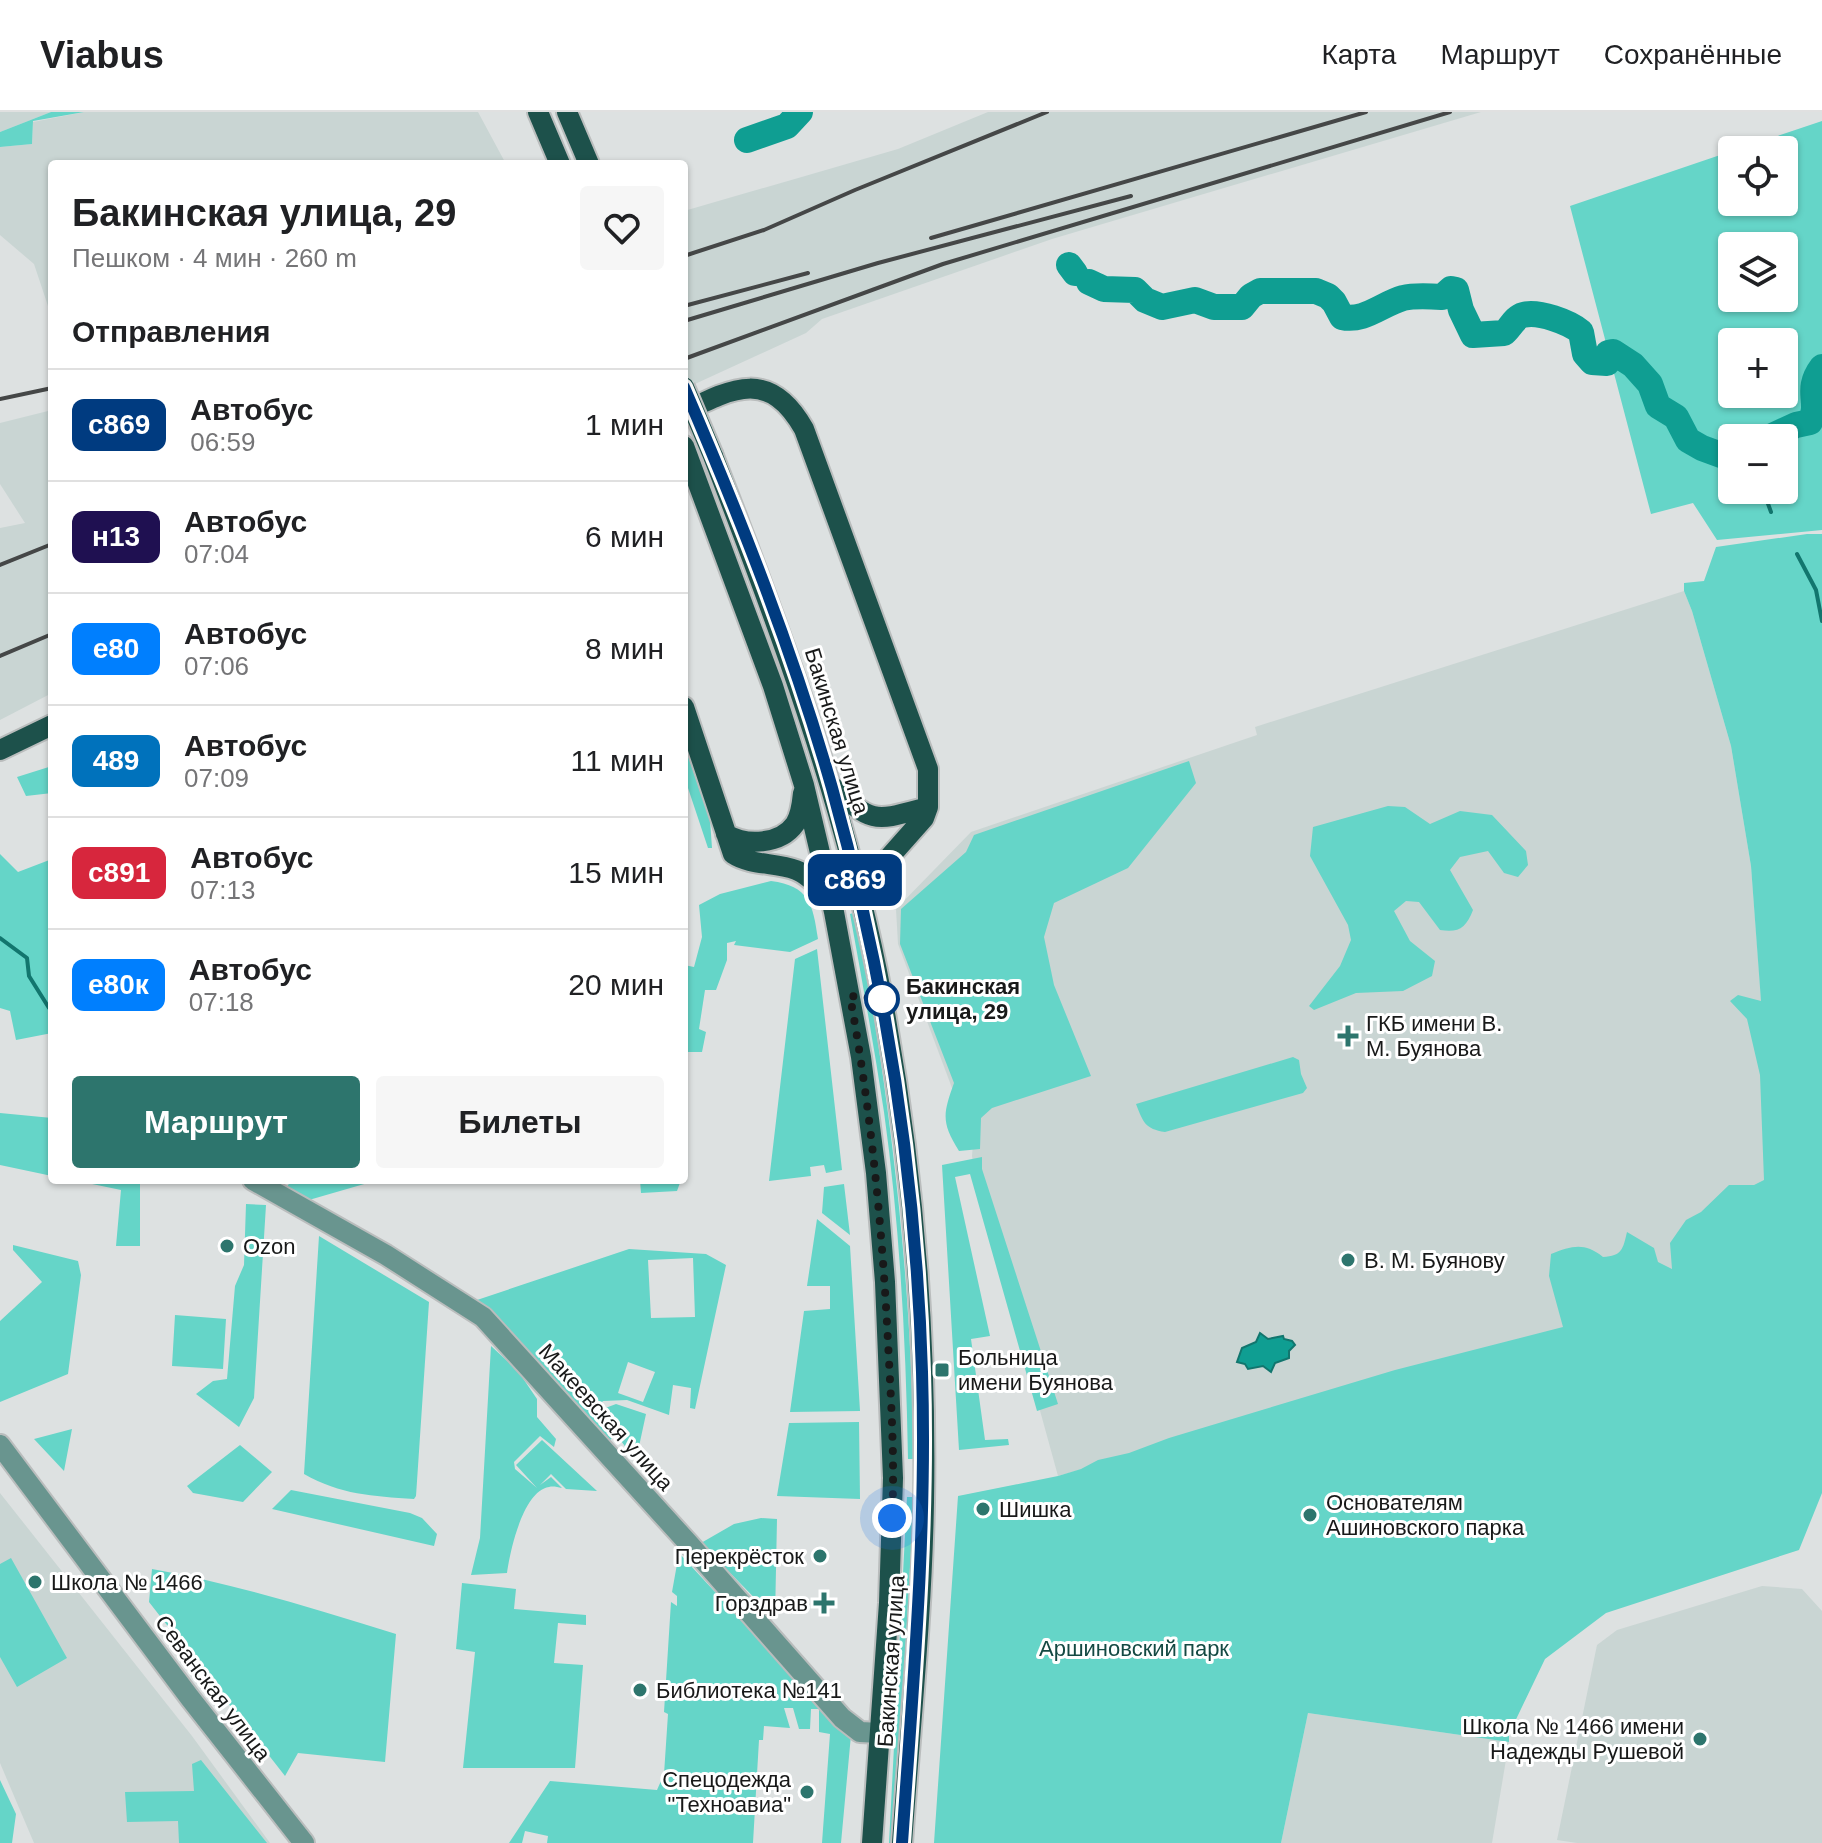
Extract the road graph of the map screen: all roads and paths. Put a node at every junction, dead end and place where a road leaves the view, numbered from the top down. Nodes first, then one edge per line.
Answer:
1 (538, 112) edge
2 (567, 112) edge
3 (558, 160) edge
4 (587, 160) edge
5 (688, 397) edge
6 (688, 410) edge
7 (688, 455) edge
8 (688, 719) edge
9 (48, 727) edge
10 (0, 750) edge
11 (804, 785) junction
12 (831, 785) junction
13 (928, 807) junction
14 (726, 834) junction
15 (831, 898) junction
16 (861, 901) junction
17 (260, 1184) edge
18 (0, 1445) edge
19 (880, 1733) junction
20 (304, 1843) edge
21 (872, 1843) edge
22 (902, 1843) edge

1 - 3 main road
2 - 4 main road
5 - 12 main road, Бакинская улица, bridge
6 - 13 main road
7 - 11 main road, Бакинская улица
8 - 14 main road
9 - 10 main road
11 - 14 main road
11 - 15 main road, Бакинская улица
12 - 13 main road
12 - 16 main road, Бакинская улица
13 - 16 main road
14 - 15 main road
15 - 19 main road, Бакинская улица
16 - 22 main road, Бакинская улица
17 - 19 street, Макеевская улица
18 - 20 street, Севанская улица
19 - 21 main road, Бакинская улица

